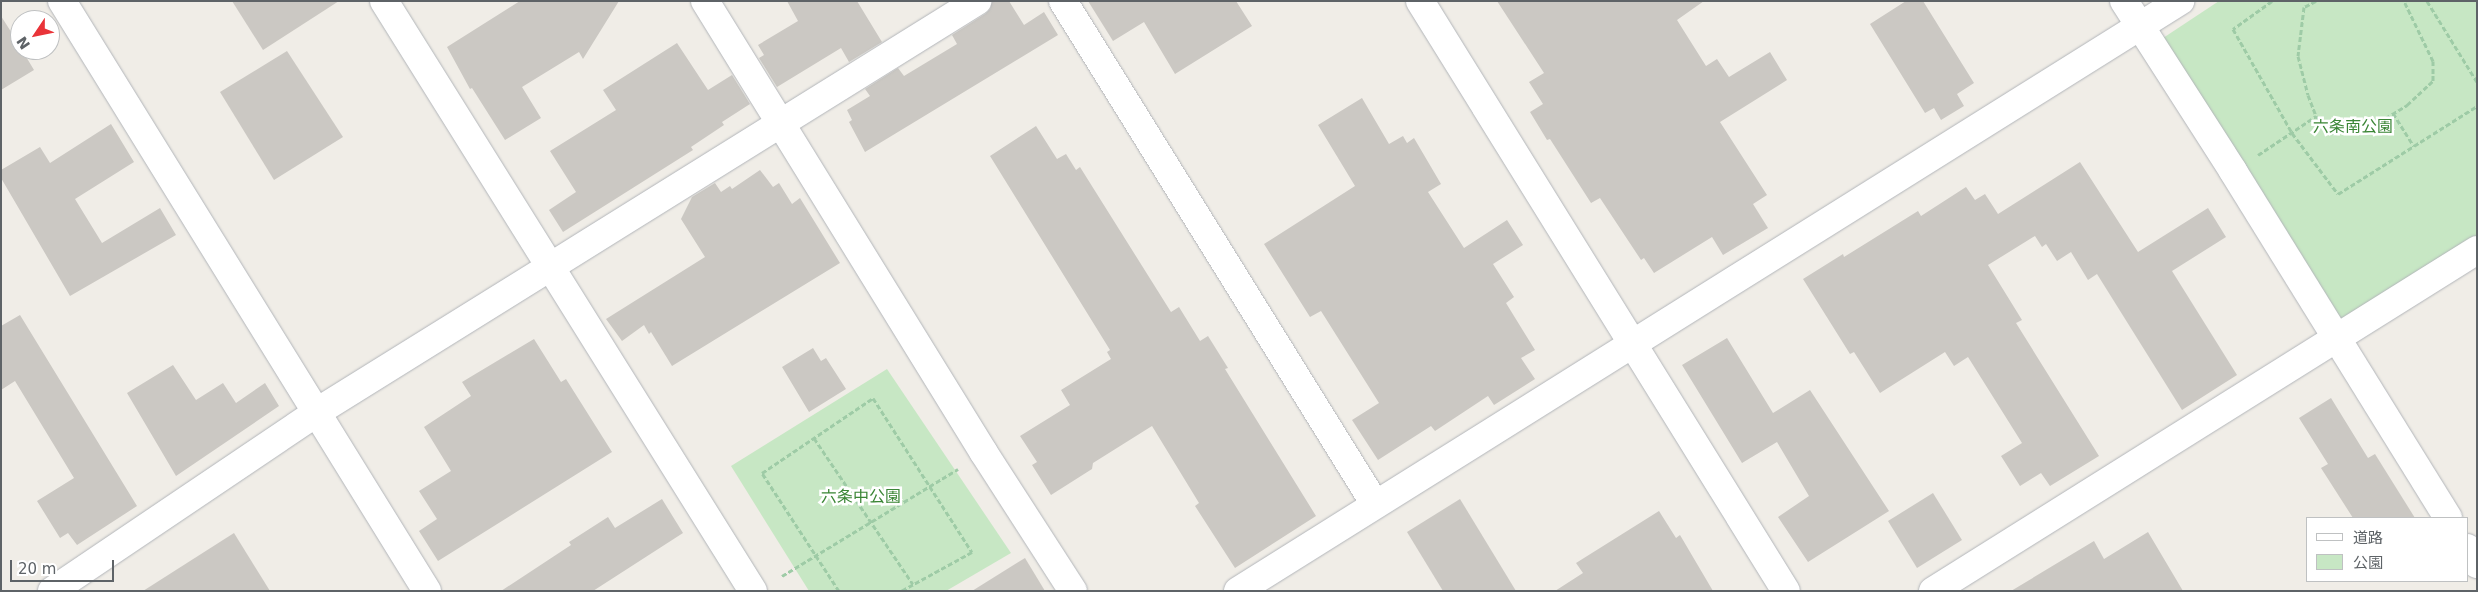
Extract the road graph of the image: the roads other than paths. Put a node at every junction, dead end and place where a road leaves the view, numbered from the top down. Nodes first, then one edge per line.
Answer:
1 (62, 1) edge
2 (384, 1) edge
3 (705, 1) edge
4 (977, 1) edge
5 (1063, 1) edge
6 (1420, 1) edge
7 (2124, 1) edge
8 (2180, 1) edge
9 (2140, 27) junction
10 (780, 123) junction
11 (2477, 250) edge
12 (550, 268) junction
13 (2335, 339) junction
14 (1631, 344) junction
15 (317, 412) junction
16 (1375, 504) junction
17 (2447, 517) edge
18 (2468, 550) edge
19 (2477, 564) edge
20 (764, 586) edge
21 (52, 591) edge
22 (428, 591) edge
23 (1073, 591) edge
24 (1238, 591) edge
25 (1786, 591) edge
26 (1933, 591) edge

1 - 15 street
2 - 12 street
3 - 10 street
4 - 10 street
5 - 16 street
6 - 14 street
7 - 9 street
8 - 9 street
9 - 13 street
9 - 14 street
10 - 12 street
10 - 23 street
11 - 13 street
12 - 15 street
12 - 20 street
13 - 17 street
13 - 26 street
14 - 16 street
14 - 25 street
15 - 21 street
15 - 22 street
16 - 24 street
18 - 19 street

